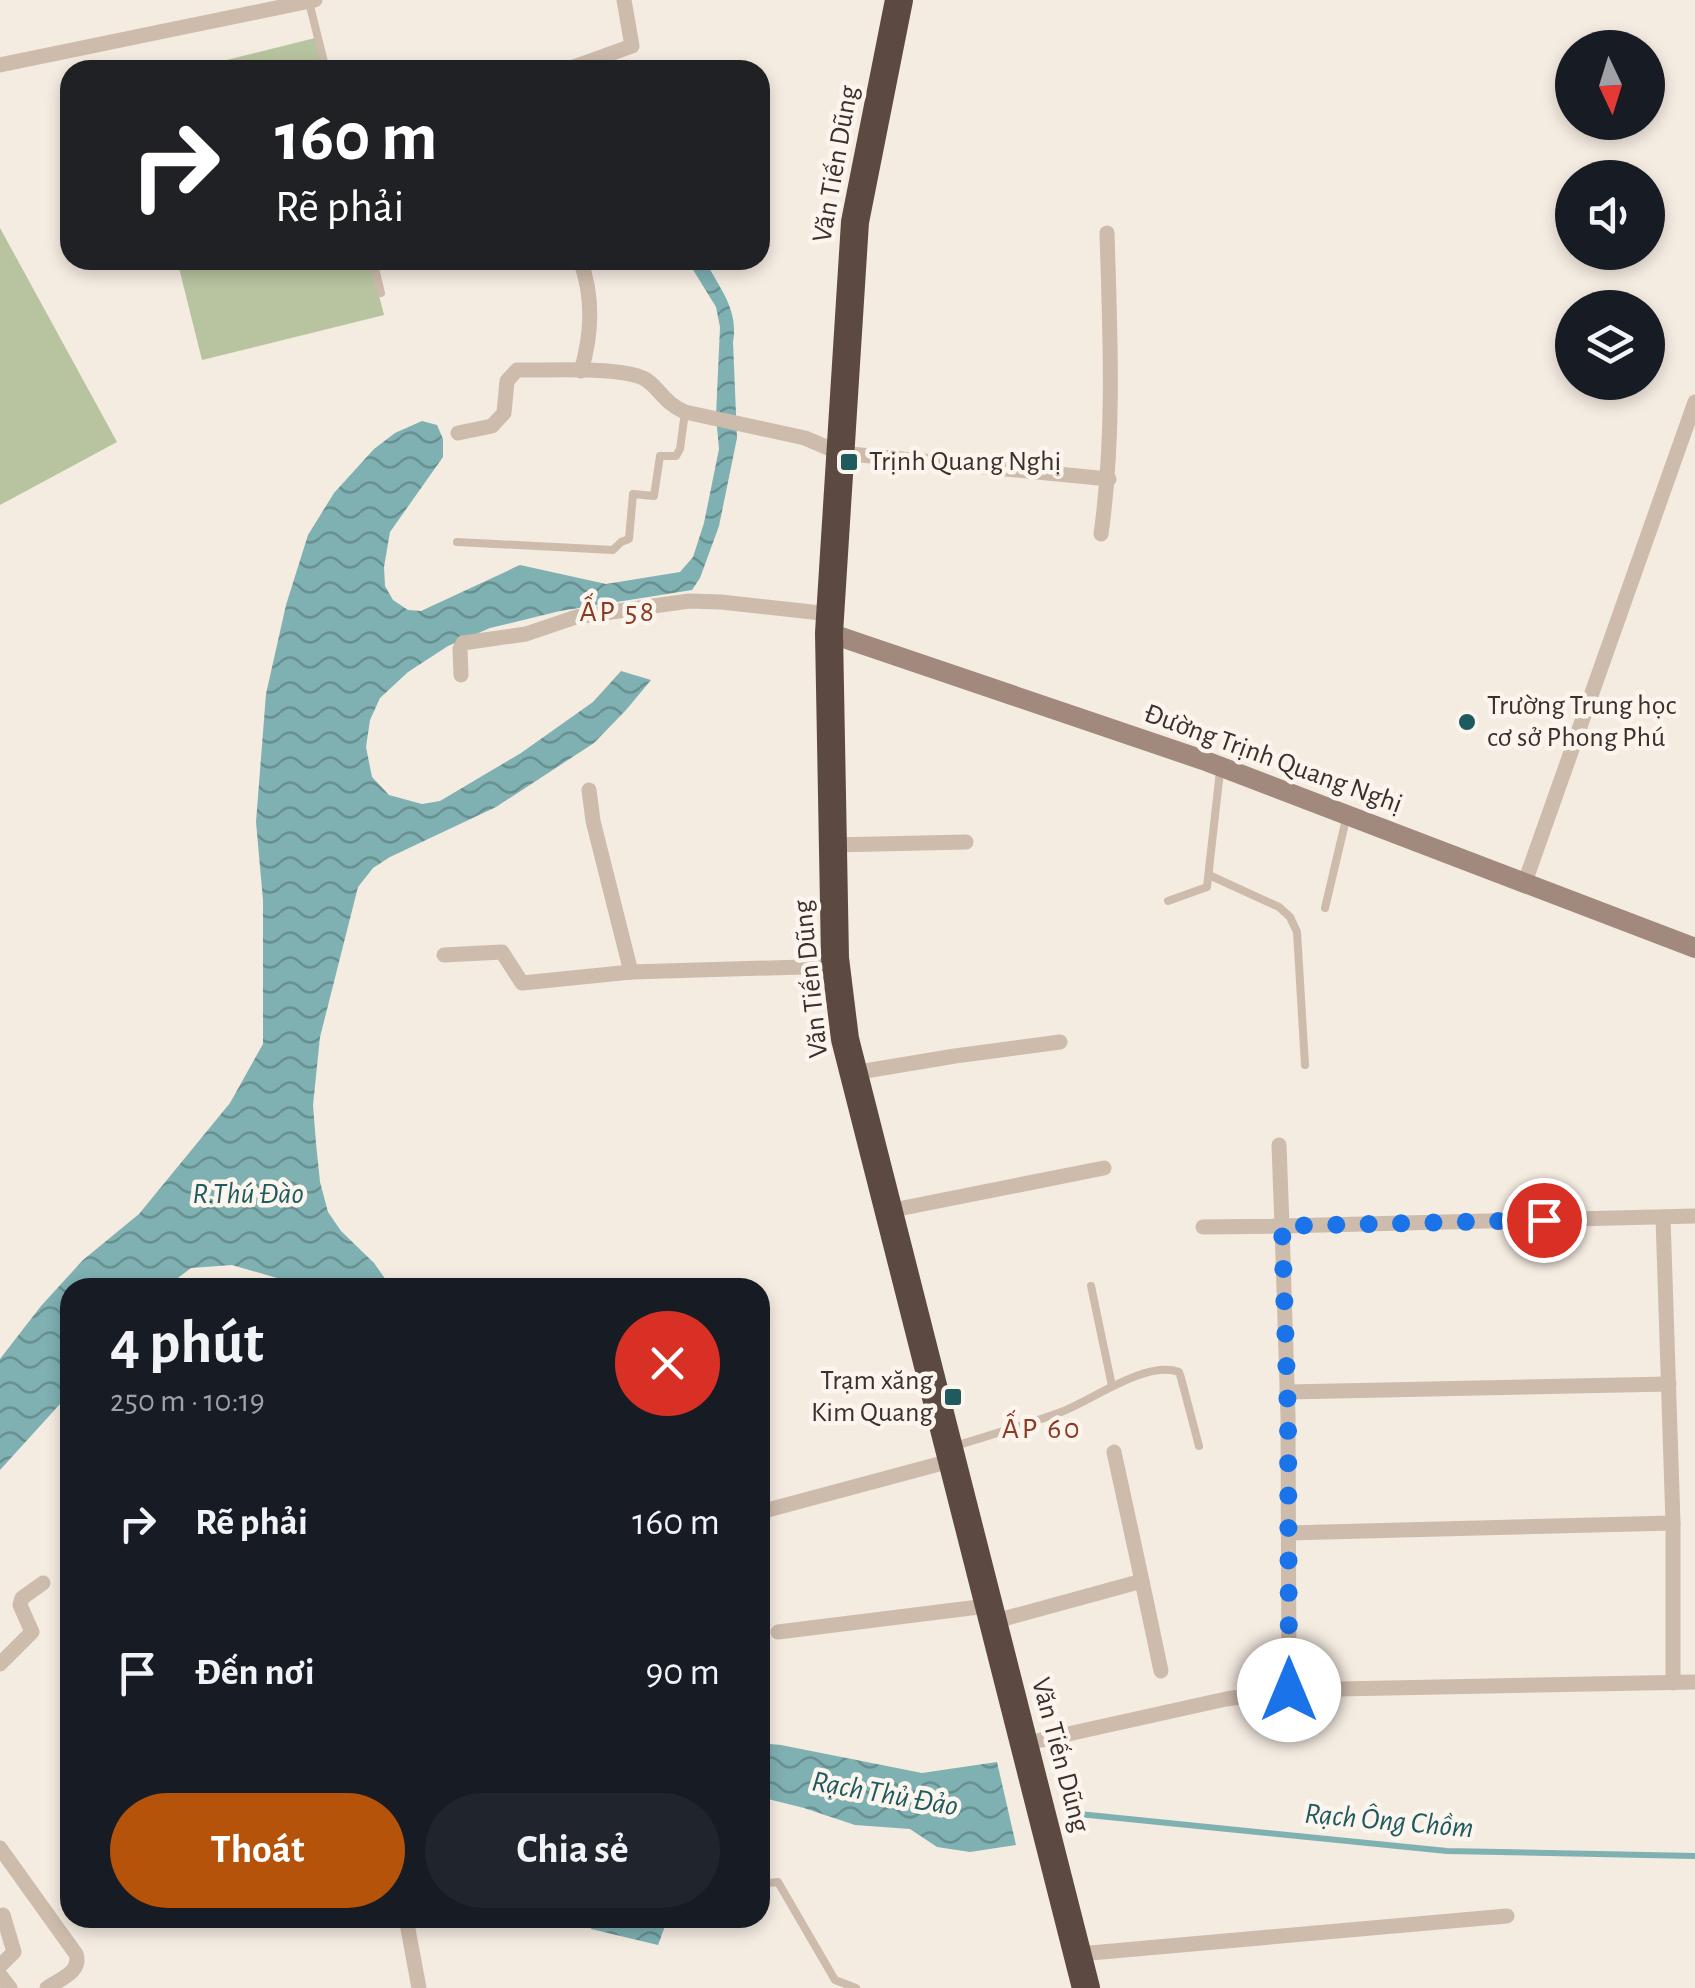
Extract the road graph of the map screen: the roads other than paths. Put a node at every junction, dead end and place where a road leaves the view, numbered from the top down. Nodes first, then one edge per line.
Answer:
1 (624, 0) edge
2 (899, 0) edge
3 (312, 1) edge
4 (324, 60) edge
5 (592, 60) edge
6 (0, 65) edge
7 (1107, 232) dead end
8 (375, 270) edge
9 (583, 270) edge
10 (381, 293) dead end
11 (581, 371) junction
12 (1695, 402) edge
13 (685, 412) junction
14 (458, 433) dead end
15 (840, 453) junction
16 (1109, 479) junction
17 (1102, 534) dead end
18 (457, 542) dead end
19 (829, 624) junction
20 (461, 676) dead end
21 (1220, 767) junction
22 (589, 790) dead end
23 (1347, 815) junction
24 (966, 842) dead end
25 (833, 844) junction
26 (1208, 875) junction
27 (1524, 882) junction
28 (1168, 901) dead end
29 (1325, 908) dead end
30 (1695, 948) edge
31 (444, 955) dead end
32 (836, 966) junction
33 (631, 972) junction
34 (1060, 1042) dead end
35 (1305, 1065) dead end
36 (853, 1073) junction
37 (1280, 1145) dead end
38 (1104, 1168) dead end
39 (888, 1212) junction
40 (1695, 1216) edge
41 (1663, 1217) junction
42 (1282, 1226) junction
43 (1204, 1227) dead end
44 (1091, 1286) dead end
45 (1669, 1384) junction
46 (1112, 1386) junction
47 (1286, 1392) junction
48 (1198, 1446) dead end
49 (1114, 1452) dead end
50 (952, 1454) junction
51 (770, 1509) edge
52 (1673, 1523) junction
53 (1288, 1533) junction
54 (1142, 1581) junction
55 (43, 1583) dead end
56 (990, 1614) junction
57 (778, 1632) dead end
58 (0, 1664) edge
59 (1160, 1671) dead end
60 (1695, 1682) edge
61 (1673, 1683) junction
62 (1289, 1690) junction
63 (1023, 1744) junction
64 (0, 1848) edge
65 (770, 1883) edge
66 (3, 1915) dead end
67 (1508, 1916) dead end
68 (408, 1928) edge
69 (1079, 1954) junction
70 (0, 1966) edge
71 (0, 1975) edge
72 (10, 1988) edge
73 (47, 1988) edge
74 (419, 1988) edge
75 (856, 1988) edge
76 (1086, 1988) edge

1 - 5 street
2 - 15 highway, Văn Tiến Dũng
3 - 4 lane
3 - 6 street
7 - 16 street
8 - 10 lane
9 - 11 street
11 - 13 street
11 - 14 street
12 - 27 street
13 - 15 street
13 - 18 lane
15 - 16 street
15 - 19 highway, Văn Tiến Dũng
16 - 17 street
19 - 20 street
19 - 21 main road, Đường Trịnh Quang Nghị
19 - 25 highway, Văn Tiến Dũng
21 - 23 main road, Đường Trịnh Quang Nghị
21 - 26 lane
22 - 33 street
23 - 27 main road, Đường Trịnh Quang Nghị
23 - 29 lane
24 - 25 street
25 - 32 highway, Văn Tiến Dũng
26 - 28 lane
26 - 35 lane
27 - 30 main road, Đường Trịnh Quang Nghị
31 - 33 street
32 - 33 street
32 - 36 highway, Văn Tiến Dũng
34 - 36 street
36 - 39 highway, Văn Tiến Dũng
37 - 42 street
38 - 39 street
39 - 50 highway, Văn Tiến Dũng
40 - 41 street
41 - 42 street
41 - 45 street
42 - 43 street
42 - 47 street
44 - 46 lane
45 - 47 street
45 - 52 street
46 - 48 lane
46 - 50 lane
47 - 53 street
49 - 54 street
50 - 51 street
50 - 56 highway, Văn Tiến Dũng
52 - 53 street
52 - 61 street
53 - 62 street
54 - 56 street
54 - 59 street
55 - 58 street
56 - 57 street
56 - 63 highway, Văn Tiến Dũng
60 - 61 street
61 - 62 street
62 - 63 street
63 - 69 highway, Văn Tiến Dũng
64 - 73 street
65 - 75 lane
66 - 70 street
67 - 69 street
68 - 74 street
69 - 76 highway, Văn Tiến Dũng
71 - 72 street

